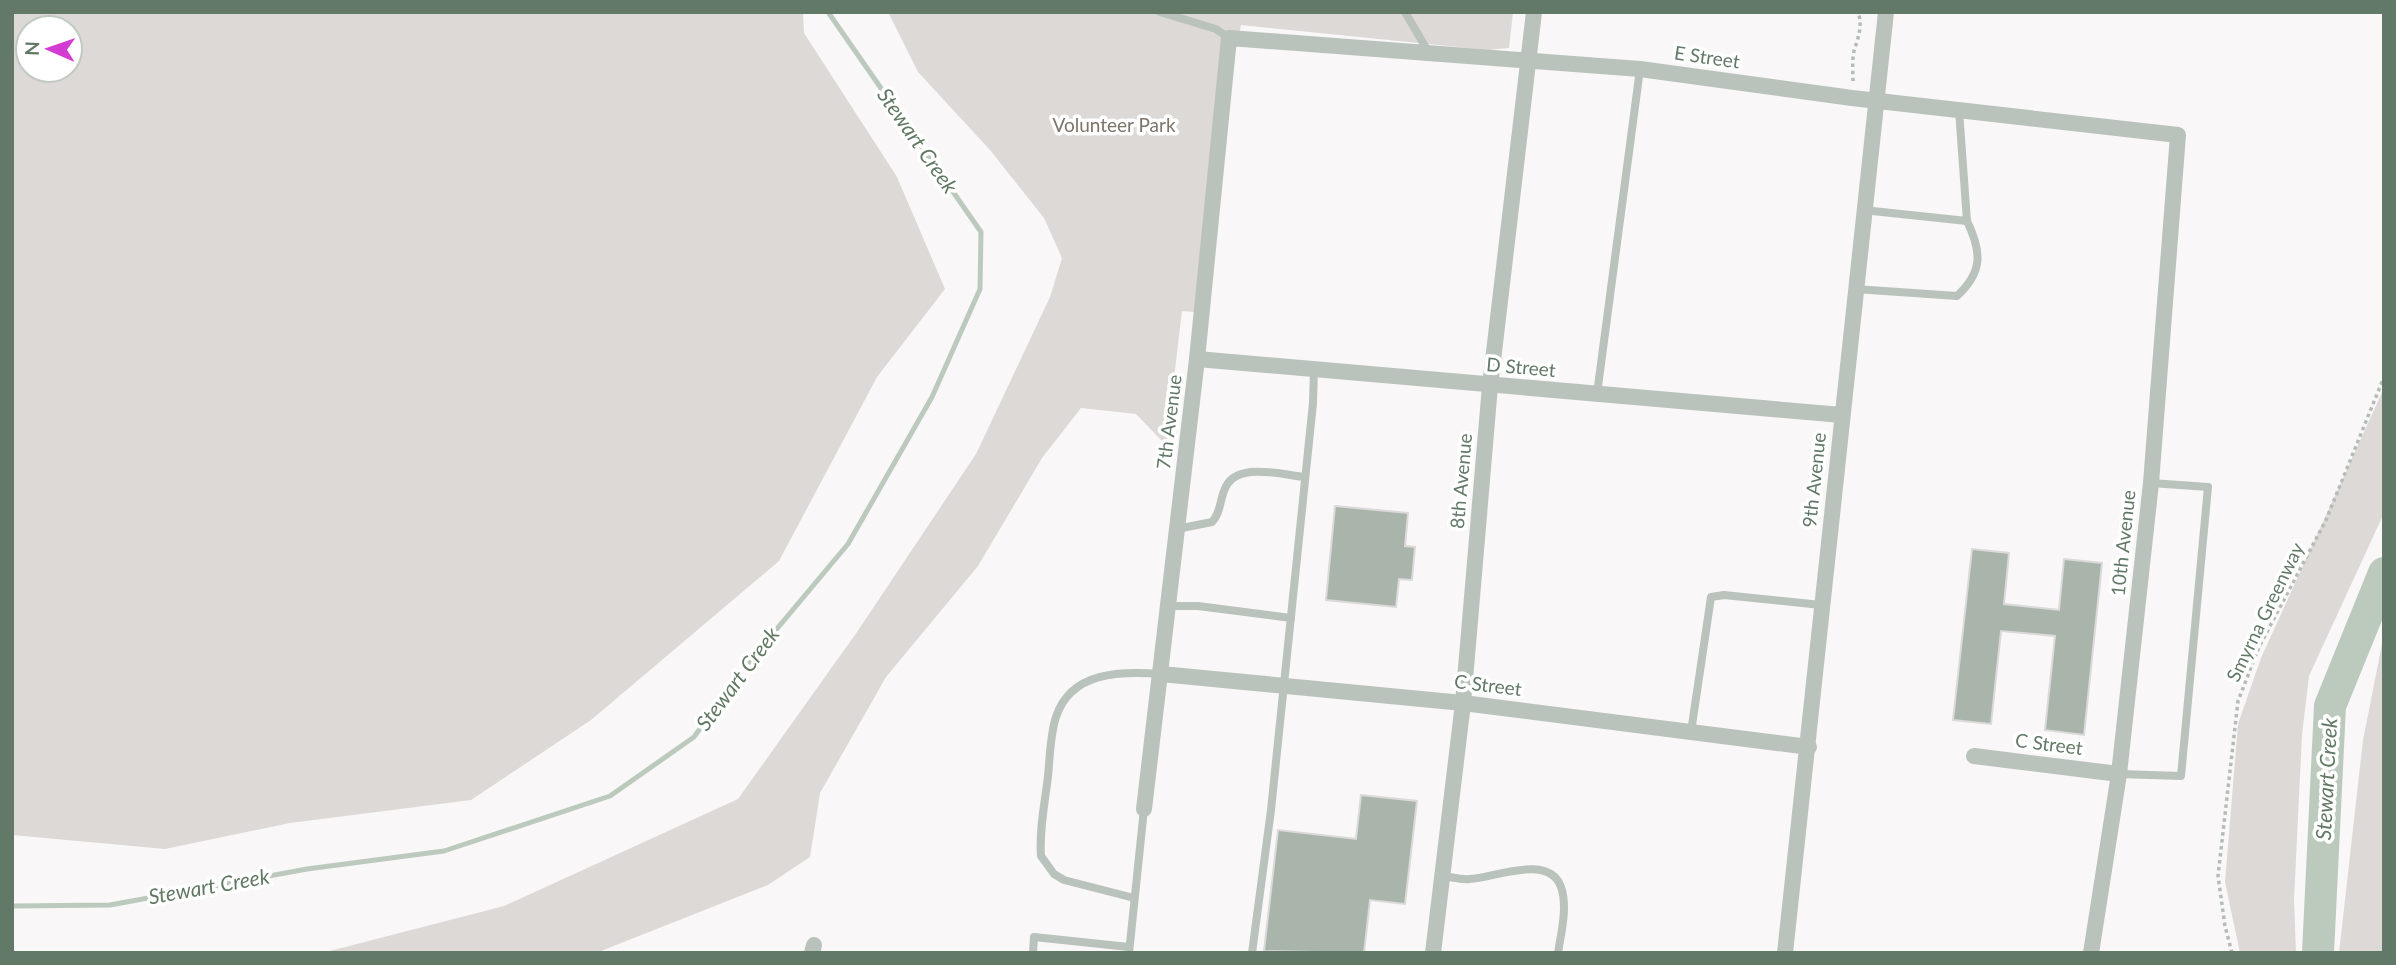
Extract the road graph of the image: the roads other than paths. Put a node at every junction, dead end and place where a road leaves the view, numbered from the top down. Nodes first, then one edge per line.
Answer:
1 (1160, 12) edge
2 (1405, 12) edge
3 (1534, 12) edge
4 (1886, 12) edge
5 (1229, 38) junction
6 (1429, 52) junction
7 (1528, 59) junction
8 (1640, 69) junction
9 (1875, 98) junction
10 (1959, 110) junction
11 (2178, 135) joint
12 (1863, 210) junction
13 (1967, 221) junction
14 (1855, 289) junction
15 (1197, 359) junction
16 (1314, 370) junction
17 (1490, 386) junction
18 (1597, 394) junction
19 (1842, 415) junction
20 (1306, 477) junction
21 (2151, 483) junction
22 (1177, 529) junction
23 (1821, 606) junction
24 (1169, 607) junction
25 (1291, 618) junction
26 (1161, 674) junction
27 (1283, 685) junction
28 (1464, 703) junction
29 (1691, 732) junction
30 (1809, 747) junction
31 (1974, 756) dead end
32 (2119, 774) junction
33 (1144, 809) joint
34 (1443, 876) junction
35 (1135, 898) junction
36 (1129, 950) edge
37 (1032, 953) edge
38 (1252, 953) edge
39 (1433, 953) edge
40 (1558, 953) edge
41 (1785, 953) edge
42 (2091, 953) edge

1 - 5 lane
2 - 6 lane
3 - 7 street, 8th Avenue
4 - 9 street, 9th Avenue
5 - 6 street, E Street
5 - 15 street, 7th Avenue
6 - 7 street, E Street
7 - 8 street, E Street
7 - 17 street, 8th Avenue
8 - 9 street, E Street
8 - 18 lane
9 - 10 street, E Street
9 - 12 street, 9th Avenue
10 - 11 street, E Street
10 - 13 lane
11 - 21 street, 10th Avenue
12 - 13 lane
12 - 14 street, 9th Avenue
13 - 14 lane
14 - 19 street, 9th Avenue
15 - 16 street, D Street
15 - 22 street, 7th Avenue
16 - 17 street, D Street
16 - 20 lane
17 - 18 street, D Street
17 - 28 street, 8th Avenue
18 - 19 street, D Street
19 - 23 street, 9th Avenue
20 - 22 lane
20 - 25 lane
21 - 32 street, 10th Avenue
21 - 32 lane
22 - 24 street, 7th Avenue
23 - 29 lane
23 - 30 street, 9th Avenue
24 - 25 lane
24 - 26 street, 7th Avenue
25 - 27 lane
26 - 27 street, C Street
26 - 33 street, 7th Avenue
26 - 35 lane
27 - 28 street, C Street
27 - 38 lane
28 - 29 street, C Street
28 - 34 street, 8th Avenue
29 - 30 street, C Street
30 - 41 street, 9th Avenue
31 - 32 street, C Street
32 - 42 street, 10th Avenue
33 - 35 lane
34 - 39 street, 8th Avenue
34 - 40 lane
35 - 36 lane
36 - 37 lane

